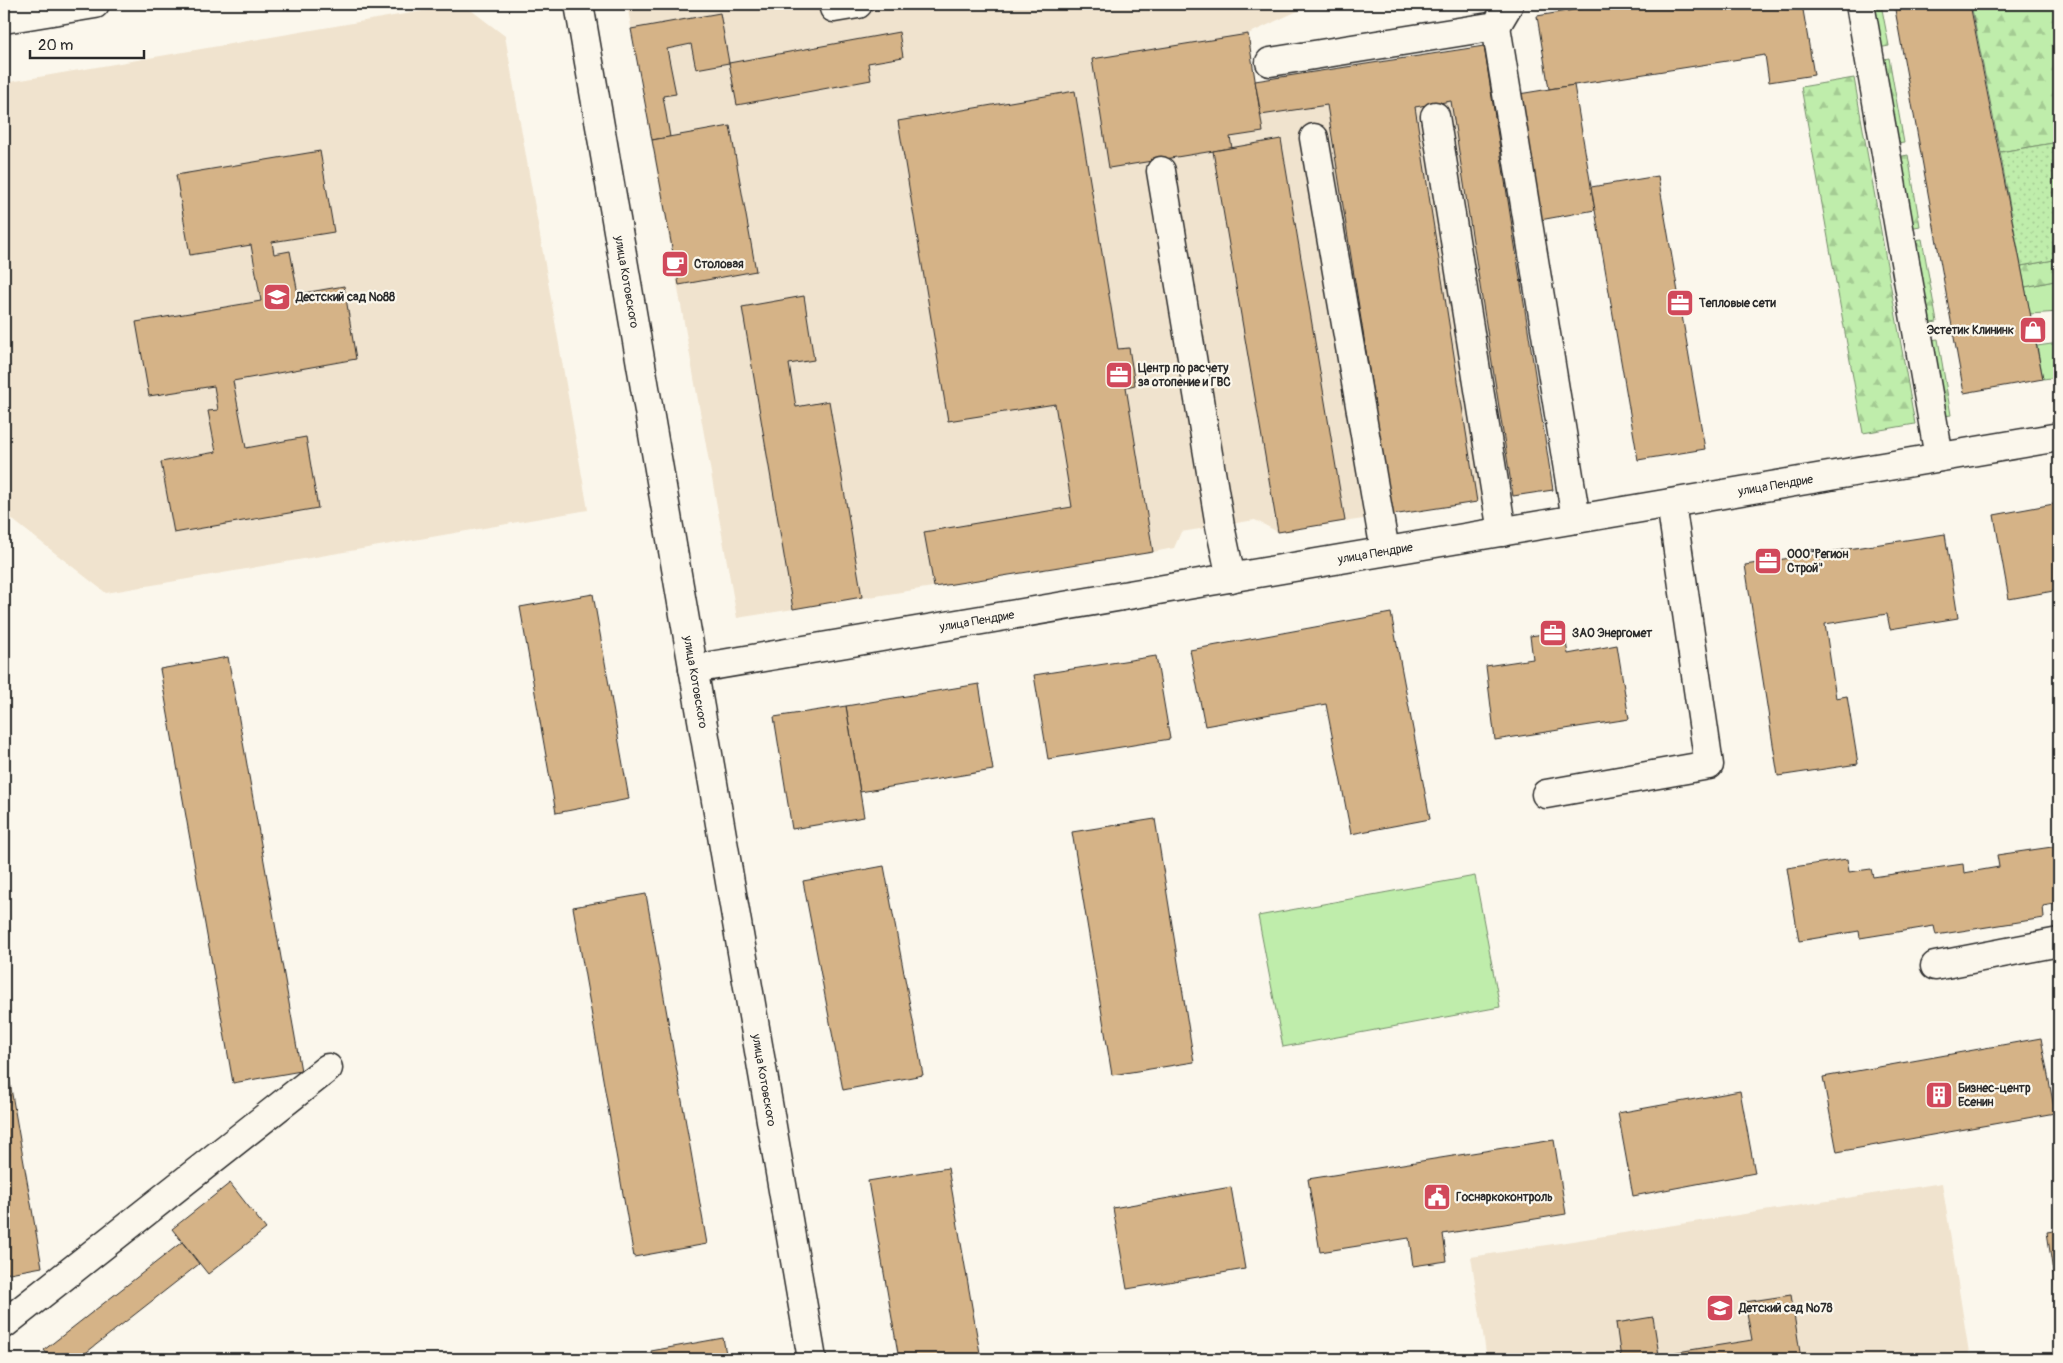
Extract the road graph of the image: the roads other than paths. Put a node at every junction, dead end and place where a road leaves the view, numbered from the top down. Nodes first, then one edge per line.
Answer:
1 (95, 4) edge
2 (579, 4) edge
3 (833, 4) edge
4 (858, 4) edge
5 (1860, 4) edge
6 (1503, 15) edge
7 (4, 20) edge
8 (1270, 62) dead end
9 (1435, 116) dead end
10 (1314, 138) dead end
11 (1161, 171) dead end
12 (2059, 437) edge
13 (1939, 456) junction
14 (1671, 503) junction
15 (1576, 519) junction
16 (1502, 532) junction
17 (1386, 551) junction
18 (1231, 578) junction
19 (693, 669) junction
20 (1546, 794) dead end
21 (2059, 942) edge
22 (1935, 966) dead end
23 (328, 1068) dead end
24 (4, 1324) edge
25 (812, 1359) edge

1 - 7 street
2 - 19 street, улица Котовского
3 - 4 street
5 - 13 street
6 - 8 street
6 - 15 street
9 - 16 street
10 - 17 street
11 - 18 street
12 - 13 street, улица Пендрие
13 - 14 street, улица Пендрие
14 - 15 street, улица Пендрие
14 - 20 street
15 - 16 street, улица Пендрие
16 - 17 street, улица Пендрие
17 - 18 street, улица Пендрие
18 - 19 street, улица Пендрие
19 - 25 street, улица Котовского
21 - 22 street
23 - 24 street

